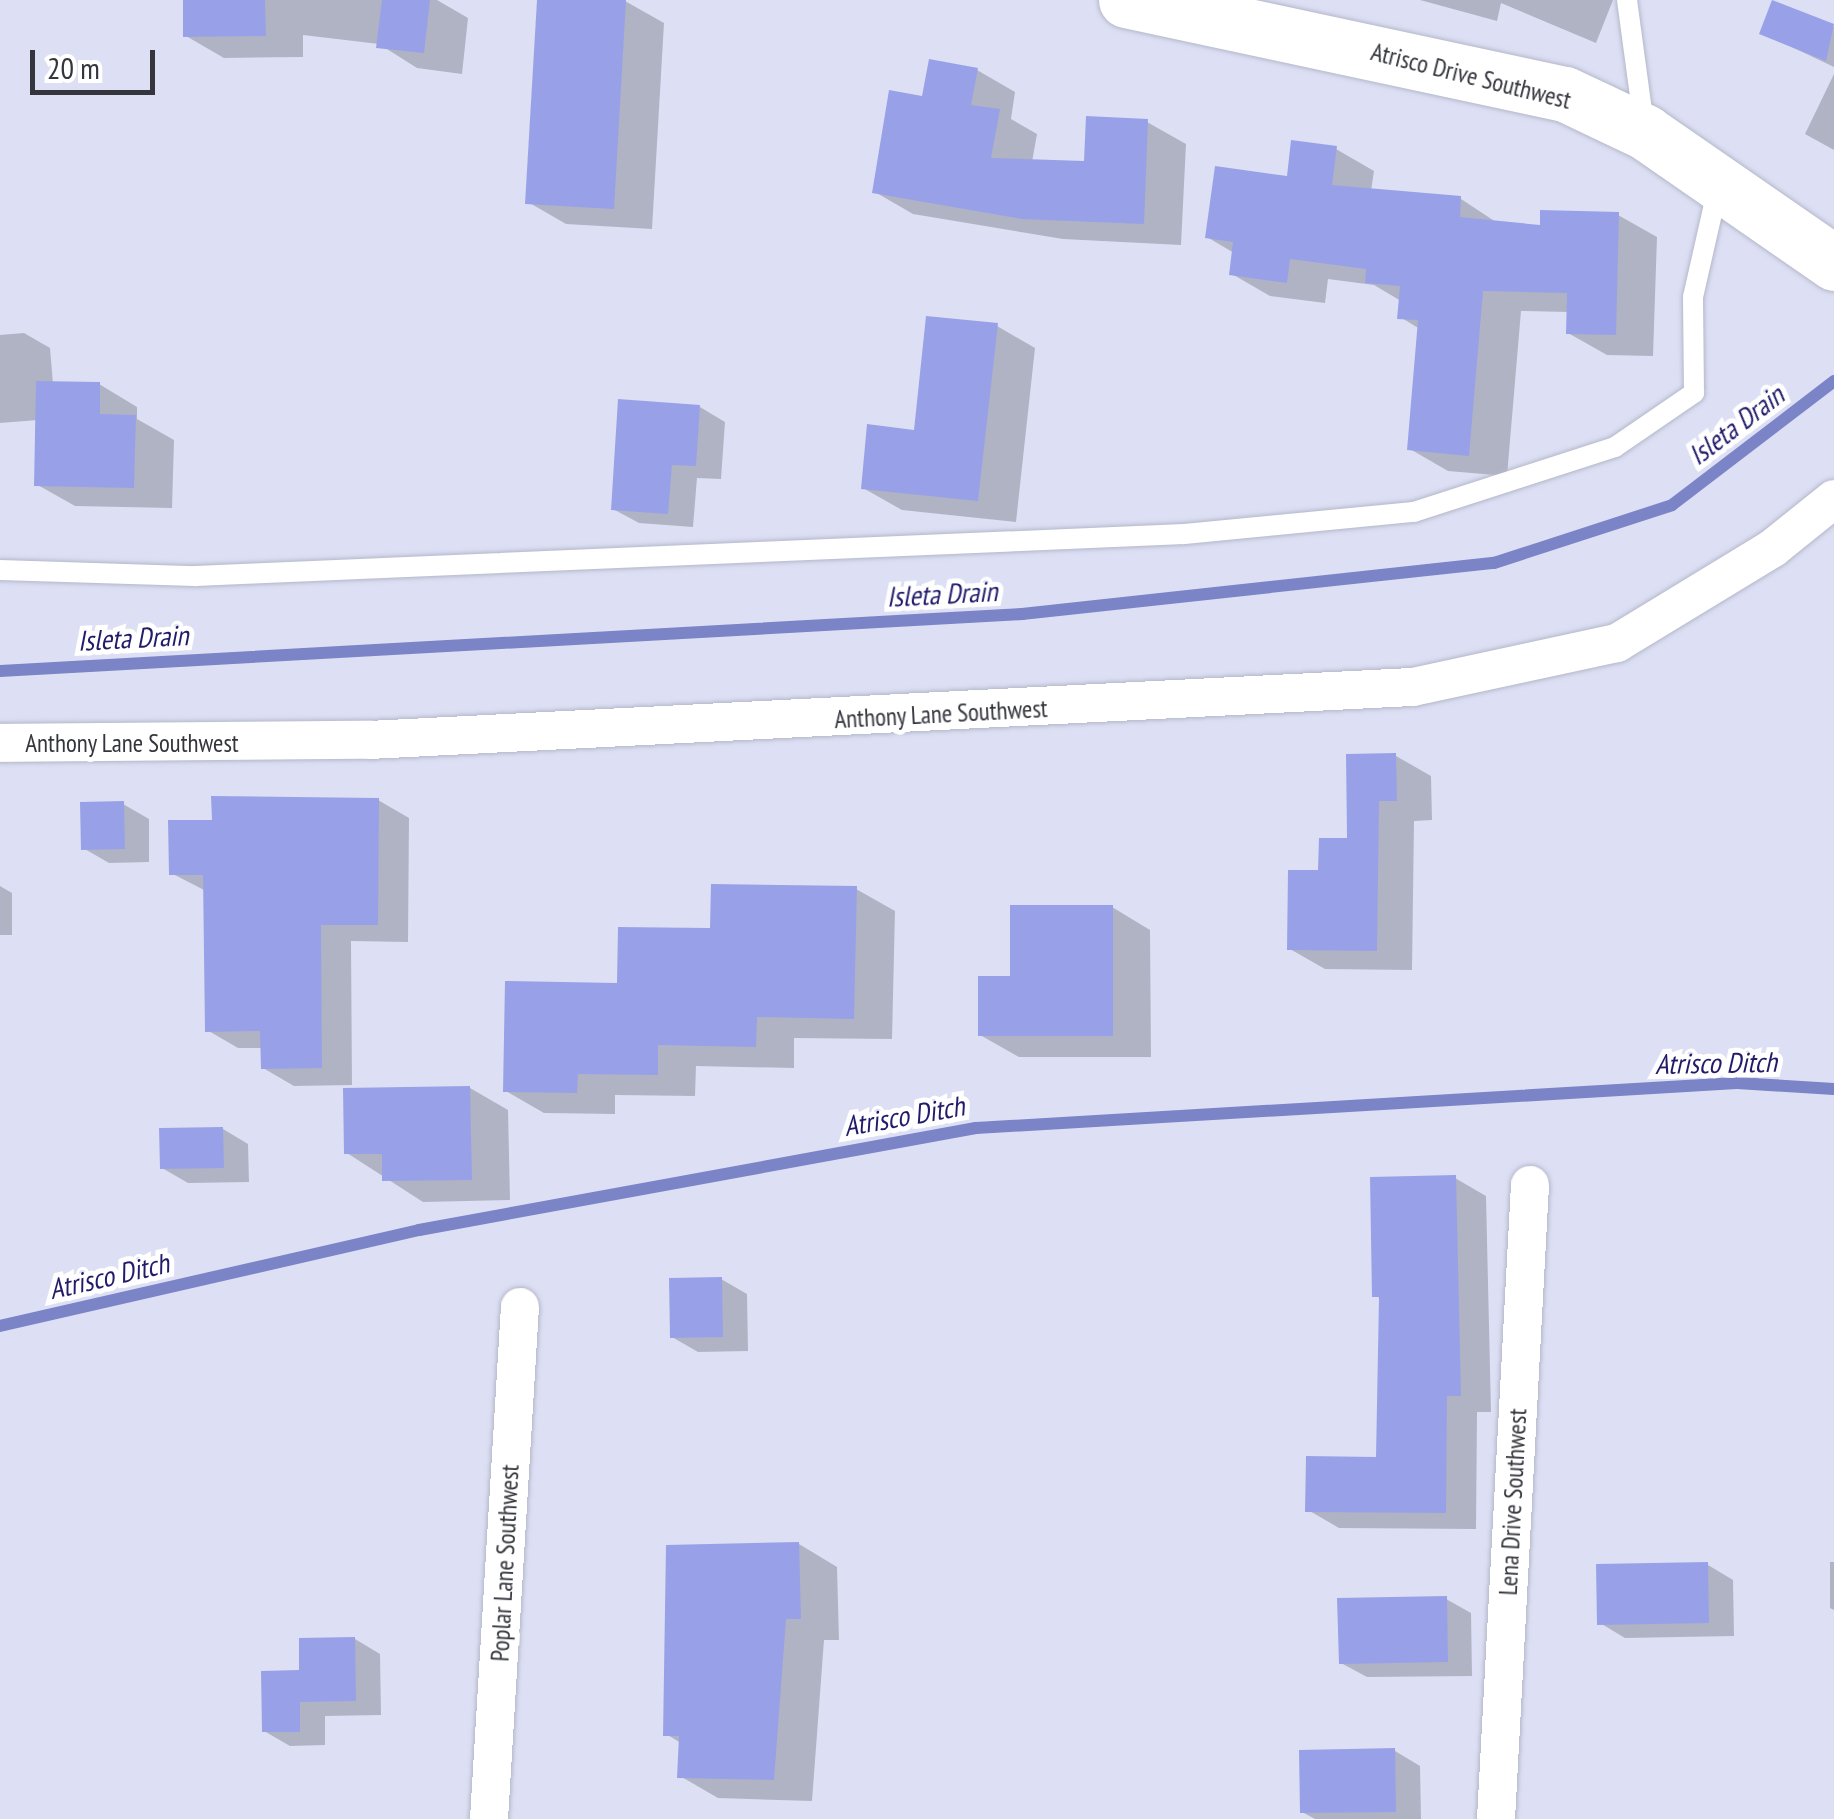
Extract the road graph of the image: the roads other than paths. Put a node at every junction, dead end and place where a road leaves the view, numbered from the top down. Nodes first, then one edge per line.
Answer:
1 (1627, 0) edge
2 (1160, 4) edge
3 (1645, 132) junction
4 (1720, 181) junction
5 (1834, 263) edge
6 (1834, 499) edge
7 (0, 570) edge
8 (0, 743) edge
9 (1530, 1185) dead end
10 (520, 1307) dead end
11 (490, 1819) edge
12 (1496, 1819) edge

1 - 3 lane
2 - 3 street, Atrisco Drive Southwest
3 - 4 street, Atrisco Drive Southwest
4 - 5 street, Atrisco Drive Southwest
4 - 7 lane
6 - 8 street, Anthony Lane Southwest
9 - 12 street, Lena Drive Southwest
10 - 11 street, Poplar Lane Southwest

